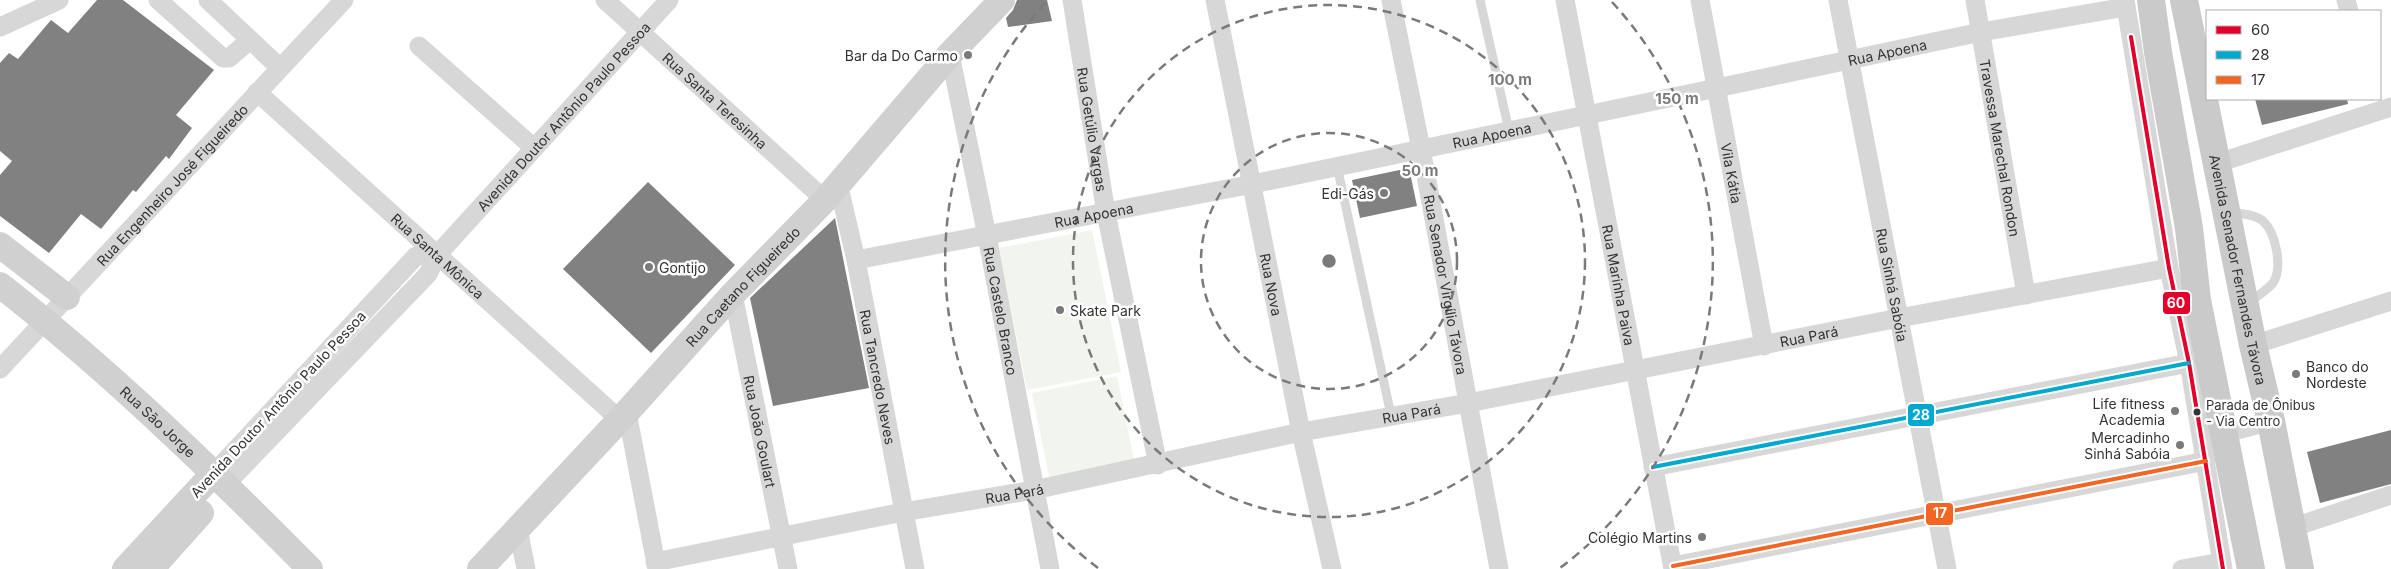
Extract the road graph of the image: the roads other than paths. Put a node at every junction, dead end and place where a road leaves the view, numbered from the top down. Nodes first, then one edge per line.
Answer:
1 (59, 0) edge
2 (158, 0) edge
3 (208, 0) edge
4 (344, 0) edge
5 (605, 0) edge
6 (669, 0) edge
7 (1072, 0) edge
8 (1215, 0) edge
9 (1391, 0) edge
10 (1480, 0) edge
11 (1565, 0) edge
12 (1700, 0) edge
13 (1838, 0) edge
14 (1975, 0) edge
15 (2184, 0) edge
16 (998, 1) edge
17 (2134, 2) edge
18 (0, 27) edge
19 (639, 31) junction
20 (1980, 32) junction
21 (250, 40) junction
22 (419, 46) dead end
23 (950, 54) junction
24 (1848, 59) junction
25 (279, 67) junction
26 (1717, 88) junction
27 (257, 92) junction
28 (2378, 106) edge
29 (1587, 115) junction
30 (1509, 131) junction
31 (534, 148) junction
32 (1421, 149) junction
33 (2218, 163) junction
34 (1337, 166) junction
35 (1253, 184) junction
36 (832, 192) junction
37 (2227, 211) junction
38 (1106, 213) junction
39 (987, 236) junction
40 (0, 245) edge
41 (438, 254) junction
42 (856, 260) junction
43 (2169, 268) junction
44 (0, 285) edge
45 (733, 294) junction
46 (2026, 295) junction
47 (67, 297) junction
48 (2391, 301) edge
49 (2245, 306) junction
50 (1899, 318) junction
51 (45, 320) junction
52 (2253, 345) junction
53 (1764, 346) junction
54 (2189, 363) junction
55 (0, 369) edge
56 (1635, 370) junction
57 (1468, 403) junction
58 (623, 415) junction
59 (1391, 415) junction
60 (1918, 415) junction
61 (2271, 421) junction
62 (1301, 432) junction
63 (2222, 434) junction
64 (2206, 461) junction
65 (1158, 465) junction
66 (1653, 467) junction
67 (220, 479) junction
68 (1034, 490) junction
69 (2391, 495) edge
70 (903, 512) junction
71 (1936, 515) junction
72 (518, 528) junction
73 (2291, 528) junction
74 (782, 536) junction
75 (656, 565) edge
76 (2222, 565) edge
77 (1673, 568) edge
78 (125, 569) edge
79 (150, 569) edge
80 (310, 569) edge
81 (480, 569) edge
82 (526, 569) edge
83 (788, 569) edge
84 (915, 569) edge
85 (1050, 569) edge
86 (1332, 569) edge
87 (1499, 569) edge
88 (1947, 569) edge
89 (2182, 569) edge
90 (2251, 569) edge
91 (2300, 569) edge

1 - 18 street
2 - 21 street
3 - 21 street
4 - 25 street, Rua Engenheiro José Figueiredo
5 - 19 street, Rua Santa Teresinha
6 - 19 street, Avenida Doutor Antônio Paulo Pessoa
7 - 38 street, Rua Getúlio Vargas
8 - 35 street, Rua Nova
9 - 32 street, Rua Senador Virgílio Távora
10 - 30 lane
11 - 29 street, Rua Marinha Paiva
12 - 26 street, Vila Kátia
13 - 24 street, Rua Sinhá Sabóia
14 - 20 street, Travessa Marechal Rondon
15 - 33 main road, Avenida Senador Fernandes Távora
16 - 23 main road, Rua Caetano Figueiredo
17 - 20 street, Rua Apoena
17 - 43 street
17 - 63 main road
19 - 31 street, Avenida Doutor Antônio Paulo Pessoa
19 - 36 street, Rua Santa Teresinha
20 - 24 street, Rua Apoena
20 - 46 street, Travessa Marechal Rondon
21 - 25 street
22 - 31 street
23 - 36 main road, Rua Caetano Figueiredo
23 - 39 street, Rua Castelo Branco
24 - 26 street, Rua Apoena
24 - 50 street, Rua Sinhá Sabóia
25 - 27 street, Rua Engenheiro José Figueiredo
26 - 29 street, Rua Apoena
26 - 53 street, Vila Kátia
27 - 41 street, Rua Santa Mônica
27 - 47 street, Rua Engenheiro José Figueiredo
28 - 33 street
29 - 30 street, Rua Apoena
29 - 56 street, Rua Marinha Paiva
30 - 32 street, Rua Apoena
31 - 41 street, Avenida Doutor Antônio Paulo Pessoa
32 - 34 street, Rua Apoena
32 - 57 street, Rua Senador Virgílio Távora
33 - 37 main road, Avenida Senador Fernandes Távora
34 - 35 street, Rua Apoena
34 - 59 lane
35 - 38 street, Rua Apoena
35 - 62 street, Rua Nova
36 - 42 street, Rua Tancredo Neves
36 - 45 main road, Rua Caetano Figueiredo
37 - 49 main road, Avenida Senador Fernandes Távora
37 - 49 lane
38 - 39 street, Rua Apoena
38 - 65 street, Rua Getúlio Vargas
39 - 42 street, Rua Apoena
39 - 68 street, Rua Castelo Branco
40 - 47 main road
41 - 58 street, Rua Santa Mônica
41 - 67 street, Avenida Doutor Antônio Paulo Pessoa
42 - 70 street, Rua Tancredo Neves
43 - 46 street, Rua Pará
43 - 54 street
44 - 51 main road, Rua São Jorge
45 - 58 main road, Rua Caetano Figueiredo
45 - 74 street, Rua João Goulart
46 - 50 street, Rua Pará
47 - 51 street, Rua Engenheiro José Figueiredo
48 - 52 street
49 - 52 main road, Avenida Senador Fernandes Távora
50 - 53 street, Rua Pará
50 - 60 street, Rua Sinhá Sabóia
51 - 55 street, Rua Engenheiro José Figueiredo
51 - 67 main road, Rua São Jorge
52 - 61 main road, Avenida Senador Fernandes Távora
53 - 56 street, Rua Pará
54 - 60 street
54 - 64 street
56 - 57 street, Rua Pará
56 - 66 street, Rua Marinha Paiva
57 - 59 street, Rua Pará
57 - 87 street, Rua Senador Virgílio Távora
58 - 72 main road, Rua Caetano Figueiredo
58 - 75 street
59 - 62 street, Rua Pará
60 - 66 street
60 - 71 street, Rua Sinhá Sabóia
61 - 63 street
61 - 73 main road, Avenida Senador Fernandes Távora
62 - 65 street, Rua Pará
62 - 86 street, Rua Nova
63 - 90 main road
64 - 71 street
64 - 76 street
65 - 68 street, Rua Pará
66 - 77 street, Rua Marinha Paiva
67 - 78 main road, Avenida Doutor Antônio Paulo Pessoa
67 - 79 main road, Avenida Doutor Antônio Paulo Pessoa
67 - 80 main road, Rua São Jorge
68 - 70 street, Rua Pará
68 - 85 street, Rua Castelo Branco
69 - 73 street
70 - 74 street, Rua Pará
70 - 84 street, Rua Tancredo Neves
71 - 77 street
71 - 88 street, Rua Sinhá Sabóia
72 - 81 main road, Rua Caetano Figueiredo
72 - 82 street
73 - 91 main road, Avenida Senador Fernandes Távora
74 - 75 street, Rua Pará
74 - 83 street, Rua João Goulart
76 - 89 street

